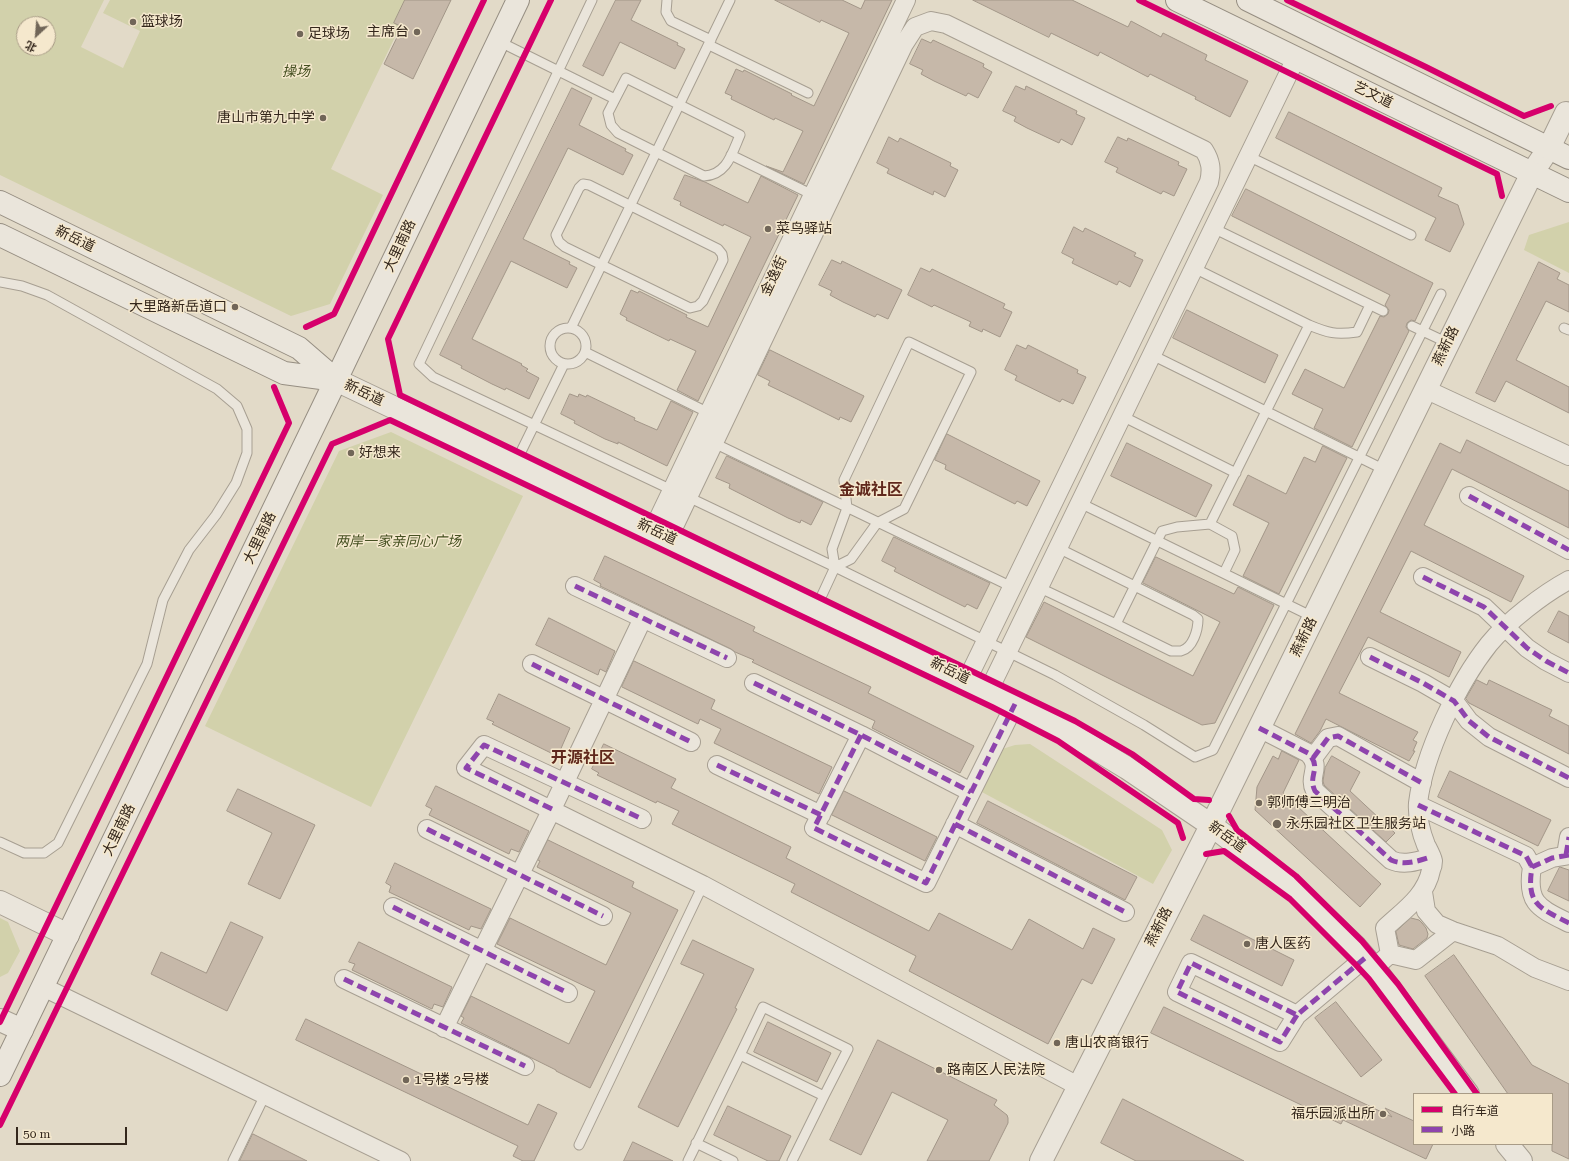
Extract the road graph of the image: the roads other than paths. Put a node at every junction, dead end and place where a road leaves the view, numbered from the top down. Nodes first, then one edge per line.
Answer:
1 (518, 0) edge
2 (592, 0) edge
3 (667, 0) edge
4 (730, 0) edge
5 (906, 0) edge
6 (1177, 0) edge
7 (1248, 0) edge
8 (498, 41) junction
9 (710, 42) junction
10 (1296, 58) junction
11 (558, 71) junction
12 (808, 92) dead end
13 (615, 99) junction
14 (680, 105) junction
15 (1566, 113) dead end
16 (1548, 148) junction
17 (656, 152) junction
18 (730, 155) junction
19 (1248, 156) junction
20 (1569, 158) edge
21 (1532, 173) junction
22 (1569, 191) edge
23 (813, 195) junction
24 (0, 202) edge
25 (631, 205) junction
26 (1213, 228) junction
27 (0, 235) edge
28 (1411, 235) dead end
29 (602, 265) junction
30 (1194, 268) junction
31 (0, 282) edge
32 (1441, 294) dead end
33 (1370, 305) junction
34 (1382, 311) dead end
35 (1309, 325) junction
36 (1412, 326) dead end
37 (571, 328) junction
38 (1423, 331) junction
39 (1448, 343) junction
40 (585, 352) junction
41 (1152, 355) junction
42 (564, 364) junction
43 (336, 380) junction
44 (1425, 389) junction
45 (1267, 412) junction
46 (709, 413) junction
47 (1122, 416) junction
48 (534, 425) junction
49 (714, 443) junction
50 (1569, 456) edge
51 (1359, 457) junction
52 (515, 464) junction
53 (1385, 470) junction
54 (1236, 473) junction
55 (680, 494) junction
56 (1469, 496) dead end
57 (1080, 503) junction
58 (847, 508) junction
59 (877, 522) junction
60 (1210, 524) junction
61 (661, 534) junction
62 (1157, 541) junction
63 (1058, 548) junction
64 (1569, 550) edge
65 (835, 567) junction
66 (1224, 573) junction
67 (1423, 577) dead end
68 (1569, 580) edge
69 (575, 586) dead end
70 (1134, 586) junction
71 (1012, 587) junction
72 (1038, 587) junction
73 (1286, 604) junction
74 (816, 608) junction
75 (1313, 617) junction
76 (643, 618) junction
77 (1116, 624) junction
78 (1505, 627) junction
79 (986, 642) junction
80 (1007, 652) junction
81 (1370, 657) dead end
82 (727, 658) dead end
83 (532, 664) dead end
84 (1569, 673) edge
85 (967, 680) junction
86 (754, 683) dead end
87 (989, 690) junction
88 (604, 699) junction
89 (1454, 701) junction
90 (1015, 704) junction
91 (1259, 728) junction
92 (861, 735) junction
93 (691, 742) dead end
94 (1313, 758) junction
95 (717, 765) dead end
96 (1569, 778) edge
97 (564, 782) junction
98 (1422, 783) junction
99 (971, 792) junction
100 (1418, 805) junction
101 (552, 809) junction
102 (821, 815) junction
103 (642, 819) dead end
104 (955, 824) junction
105 (1212, 825) junction
106 (427, 829) dead end
107 (1569, 837) edge
108 (0, 842) edge
109 (1567, 855) edge
110 (1431, 857) junction
111 (1532, 866) junction
112 (519, 875) junction
113 (703, 885) junction
114 (1423, 892) junction
115 (0, 902) edge
116 (393, 907) dead end
117 (1124, 912) dead end
118 (603, 916) dead end
119 (1569, 923) edge
120 (1453, 931) junction
121 (68, 935) junction
122 (482, 951) junction
123 (1377, 960) junction
124 (344, 979) dead end
125 (1569, 980) edge
126 (43, 987) junction
127 (568, 993) dead end
128 (1297, 1015) junction
129 (0, 1020) edge
130 (444, 1028) junction
131 (22, 1030) junction
132 (740, 1055) junction
133 (524, 1066) dead end
134 (0, 1075) edge
135 (1078, 1086) junction
136 (1467, 1093) edge
137 (265, 1095) junction
138 (824, 1096) junction
139 (696, 1143) junction
140 (579, 1145) dead end
141 (1507, 1145) edge
142 (398, 1160) edge
143 (233, 1161) edge
144 (688, 1161) edge
145 (733, 1161) edge
146 (792, 1161) edge
147 (1041, 1161) edge
148 (1521, 1161) edge

1 - 8 main road, 大里南路
2 - 11 lane
3 - 9 lane
4 - 9 lane
5 - 23 street, 金逸街
6 - 10 main road, 艺文道
7 - 16 main road
8 - 11 lane
8 - 43 main road, 大里南路
9 - 12 lane
9 - 14 lane
10 - 19 street
10 - 21 main road, 艺文道
11 - 13 lane
11 - 48 lane
13 - 14 lane
13 - 17 lane
14 - 17 lane
14 - 18 lane
15 - 16 main road, 燕新路
16 - 20 main road
16 - 21 main road, 燕新路
17 - 18 lane
17 - 25 lane
18 - 23 lane
19 - 26 street
19 - 28 lane
21 - 22 main road, 艺文道
21 - 39 main road, 燕新路
23 - 46 street, 金逸街
24 - 43 main road, 新岳道
25 - 29 lane
25 - 29 lane
25 - 29 lane
26 - 30 street
26 - 33 lane
27 - 43 main road, 新岳道
29 - 37 lane
30 - 35 lane
30 - 41 street
31 - 108 lane
32 - 38 lane
33 - 34 lane
33 - 35 lane
35 - 45 lane
36 - 38 lane
37 - 40 lane
37 - 42 lane
38 - 39 lane
38 - 51 lane
39 - 44 main road, 燕新路
40 - 42 lane
40 - 46 lane
41 - 45 lane
41 - 47 street
42 - 48 lane
43 - 52 main road, 新岳道
43 - 121 main road, 大里南路
44 - 50 street
44 - 53 main road, 燕新路
45 - 51 lane
45 - 54 lane
46 - 55 street, 金逸街
47 - 54 lane
47 - 57 street
48 - 52 lane
48 - 55 lane
49 - 55 street
49 - 58 lane
49 - 71 street
51 - 53 lane
51 - 73 lane
52 - 61 main road, 新岳道
53 - 75 main road, 燕新路
54 - 60 lane
55 - 61 street, 金逸街
55 - 65 lane
56 - 64 street
57 - 62 lane
57 - 63 street
58 - 59 lane
58 - 59 lane
58 - 65 lane
59 - 65 lane
59 - 71 lane
60 - 62 lane
60 - 66 lane
61 - 74 main road, 新岳道
62 - 66 lane
62 - 70 lane
63 - 70 lane
63 - 72 street
65 - 74 lane
65 - 79 lane
66 - 73 lane
67 - 78 street
68 - 78 street
69 - 76 street
70 - 77 lane
70 - 77 lane
71 - 79 street
72 - 77 lane
72 - 80 street
73 - 75 lane
73 - 80 lane
74 - 85 main road, 新岳道
75 - 91 main road, 燕新路
76 - 82 street
76 - 88 street
78 - 84 street
78 - 89 street
79 - 80 lane
79 - 85 street
80 - 87 street
81 - 89 street
83 - 88 street
85 - 87 main road, 新岳道
86 - 92 street
87 - 90 main road, 新岳道
88 - 93 street
88 - 97 street
89 - 96 street
89 - 98 street
90 - 99 street
90 - 105 main road, 新岳道
91 - 94 street
91 - 105 main road, 燕新路
92 - 99 street
92 - 102 street
94 - 98 street
94 - 110 street
95 - 102 street
97 - 101 street
97 - 101 street
97 - 103 street
98 - 100 street
99 - 104 street
100 - 110 street
100 - 111 street
101 - 112 street
101 - 113 street
102 - 104 street
104 - 117 street
105 - 123 main road, 新岳道
105 - 135 main road, 燕新路
106 - 112 street
107 - 109 street
109 - 111 street
110 - 114 street
111 - 119 street
112 - 118 street
112 - 122 street
113 - 135 street
113 - 140 lane
114 - 120 street
114 - 123 street
115 - 121 main road
116 - 122 street
120 - 123 street
120 - 125 street
121 - 126 main road, 大里南路
122 - 127 street
122 - 130 street
123 - 128 street
123 - 136 main road, 新岳道
124 - 130 street
126 - 131 main road, 大里南路
126 - 137 street
128 - 128 street
129 - 131 main road
130 - 133 street
131 - 134 main road, 大里南路
132 - 138 lane
132 - 138 lane
132 - 139 lane
135 - 147 main road, 燕新路
137 - 142 street
137 - 143 lane
138 - 146 lane
139 - 144 lane
139 - 145 lane
141 - 148 main road

